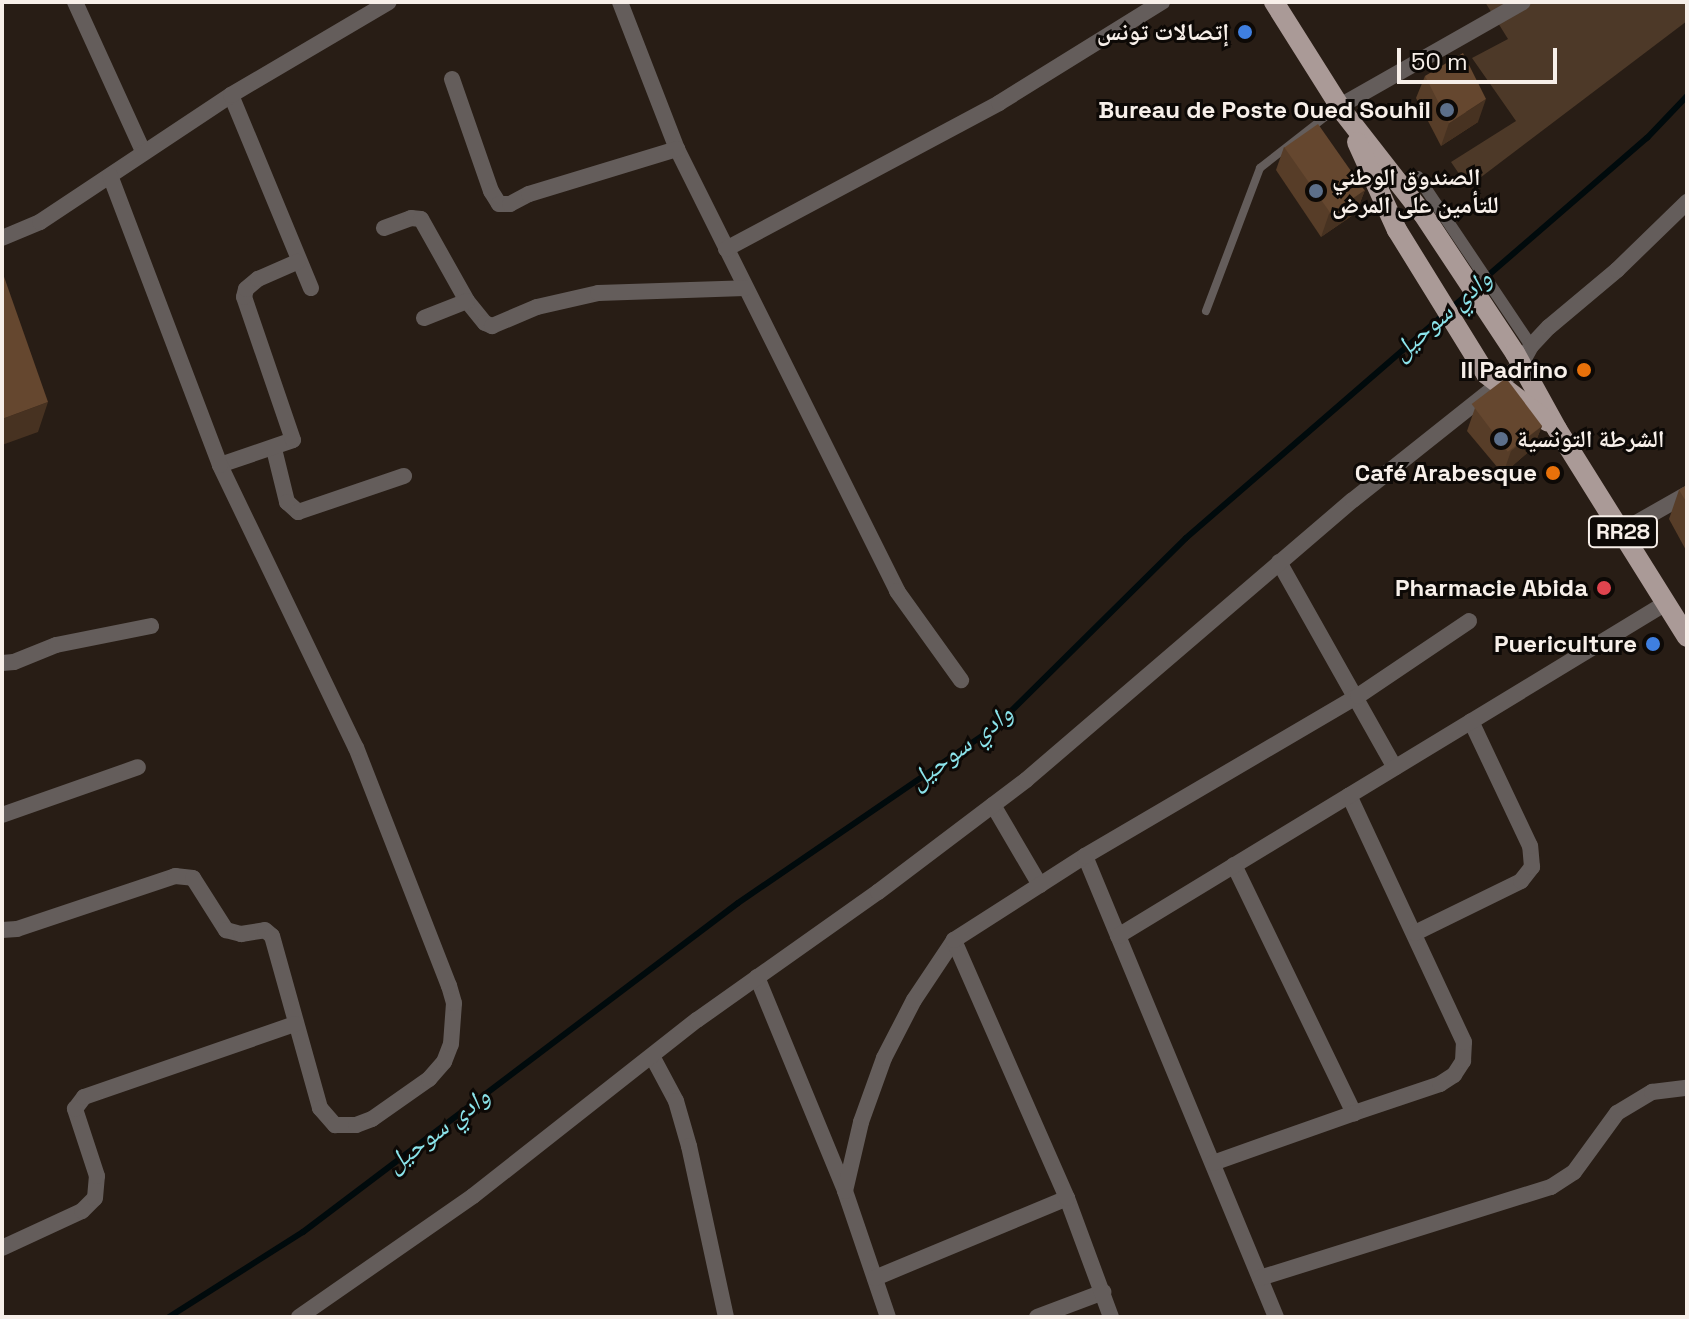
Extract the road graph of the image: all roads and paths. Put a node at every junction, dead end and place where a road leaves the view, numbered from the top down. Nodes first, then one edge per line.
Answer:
1 (75, 2) edge
2 (389, 2) edge
3 (620, 2) edge
4 (1162, 2) edge
5 (1274, 2) edge
6 (1515, 4) edge
7 (452, 79) dead end
8 (231, 95) junction
9 (1342, 109) junction
10 (677, 149) junction
11 (143, 151) junction
12 (110, 176) junction
13 (1418, 177) dead end
14 (1687, 202) edge
15 (384, 228) dead end
16 (2, 238) edge
17 (726, 249) junction
18 (297, 262) junction
19 (311, 288) dead end
20 (745, 288) junction
21 (467, 301) junction
22 (1206, 311) dead end
23 (424, 318) dead end
24 (1522, 349) junction
25 (1493, 378) junction
26 (1557, 429) junction
27 (274, 449) junction
28 (220, 465) junction
29 (404, 476) dead end
30 (1687, 494) edge
31 (1622, 531) junction
32 (1279, 562) junction
33 (1666, 603) junction
34 (1469, 621) dead end
35 (151, 626) dead end
36 (1687, 637) edge
37 (2, 663) edge
38 (961, 680) dead end
39 (1358, 696) junction
40 (1471, 721) junction
41 (138, 767) dead end
42 (1395, 768) junction
43 (1349, 795) junction
44 (993, 805) junction
45 (2, 815) edge
46 (1085, 856) junction
47 (1234, 865) junction
48 (1040, 885) junction
49 (2, 930) edge
50 (1415, 933) junction
51 (1118, 936) junction
52 (954, 940) junction
53 (757, 977) junction
54 (295, 1024) junction
55 (652, 1056) junction
56 (1687, 1088) edge
57 (1354, 1113) junction
58 (1213, 1163) junction
59 (845, 1191) junction
60 (1067, 1198) junction
61 (2, 1248) edge
62 (875, 1278) junction
63 (1260, 1278) junction
64 (1103, 1292) junction
65 (299, 1317) edge
66 (726, 1317) edge
67 (888, 1317) edge
68 (1037, 1317) edge
69 (1111, 1317) edge
70 (1276, 1317) edge

1 - 11 street
2 - 8 street
3 - 10 street
4 - 17 street
5 - 9 main road, RR28
6 - 9 street
7 - 10 street
8 - 11 street
8 - 18 street
9 - 22 lane
9 - 24 main road, RR28
9 - 25 main road, RR28
10 - 17 street
11 - 12 street
12 - 16 street
12 - 28 street
13 - 24 street
14 - 24 street
15 - 21 street
17 - 20 street
18 - 19 street
18 - 27 street
20 - 21 street
20 - 38 street
21 - 23 street
24 - 25 street
24 - 26 main road, RR28
25 - 26 main road, RR28
25 - 32 street
26 - 31 main road, RR28
27 - 28 street
27 - 29 street
28 - 54 street
30 - 31 street
31 - 33 main road, RR28
32 - 39 street
32 - 44 street
33 - 36 main road, RR28
33 - 40 street
34 - 39 street
35 - 37 street
39 - 42 street
39 - 46 street
40 - 42 street
40 - 50 street
41 - 45 street
42 - 43 street
43 - 47 street
43 - 50 street
44 - 48 street
44 - 53 street
46 - 48 street
46 - 51 street
47 - 51 street
47 - 57 street
48 - 52 street
49 - 54 street
50 - 57 street
51 - 58 street
52 - 59 street
52 - 60 street
53 - 55 street
53 - 59 street
54 - 61 street
55 - 65 street
55 - 66 street
56 - 63 street
57 - 58 street
58 - 63 street
59 - 62 street
60 - 62 street
60 - 64 street
62 - 67 street
63 - 70 street
64 - 68 street
64 - 69 street

